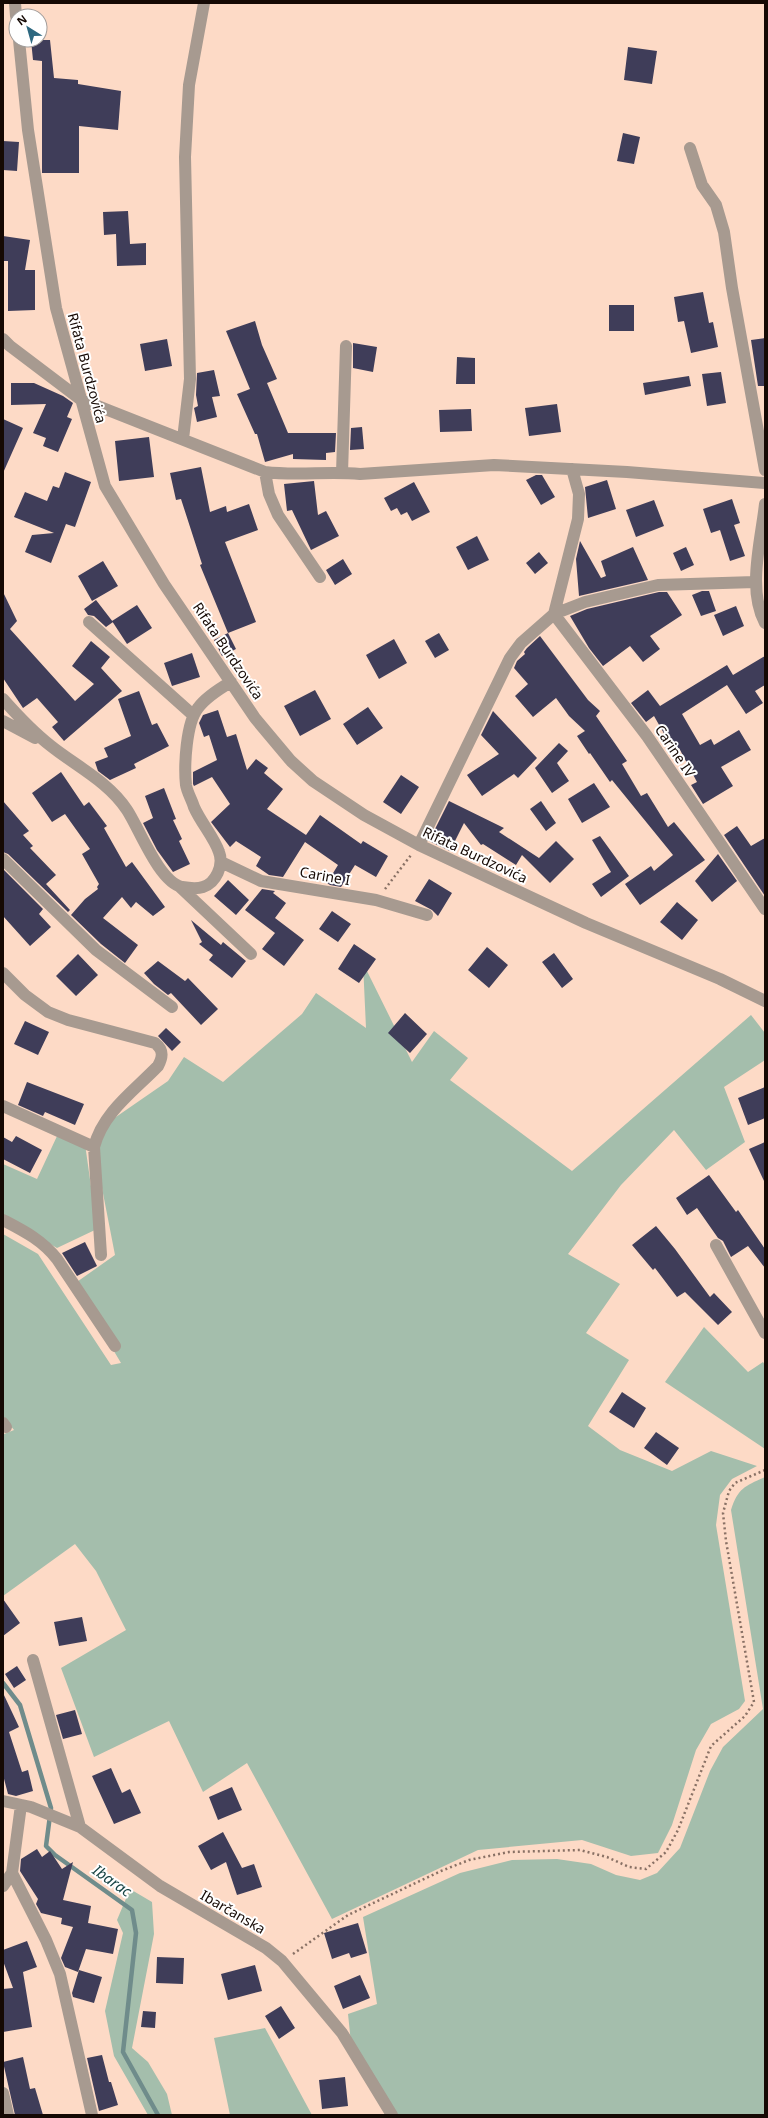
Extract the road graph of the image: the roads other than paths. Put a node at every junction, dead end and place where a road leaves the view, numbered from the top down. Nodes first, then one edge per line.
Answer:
1 (204, 3) edge
2 (19, 48) edge
3 (690, 148) dead end
4 (3, 339) edge
5 (346, 346) dead end
6 (80, 399) junction
7 (183, 439) junction
8 (572, 469) junction
9 (765, 470) edge
10 (265, 472) junction
11 (342, 473) junction
12 (765, 483) edge
13 (765, 504) edge
14 (320, 577) dead end
15 (755, 582) junction
16 (554, 614) junction
17 (89, 622) dead end
18 (765, 623) edge
19 (231, 682) junction
20 (3, 699) edge
21 (193, 715) junction
22 (3, 721) edge
23 (50, 745) junction
24 (419, 845) junction
25 (3, 859) edge
26 (221, 862) junction
27 (180, 887) junction
28 (765, 910) edge
29 (427, 915) dead end
30 (251, 954) dead end
31 (3, 973) edge
32 (765, 1001) edge
33 (172, 1007) dead end
34 (3, 1106) edge
35 (94, 1147) junction
36 (3, 1220) edge
37 (716, 1245) dead end
38 (101, 1255) dead end
39 (765, 1333) edge
40 (114, 1346) dead end
41 (33, 1660) dead end
42 (3, 1801) edge
43 (26, 1806) junction
44 (80, 1827) junction
45 (12, 1873) junction
46 (3, 1886) edge
47 (3, 2093) edge
48 (8, 2115) edge
49 (92, 2115) edge
50 (392, 2115) edge

1 - 7 street
2 - 6 street, Rifata Burdzovića
3 - 9 street
4 - 6 street
5 - 11 street
6 - 7 street
6 - 19 street, Rifata Burdzovića
7 - 10 street
8 - 11 street
8 - 12 street
8 - 16 street
10 - 11 street
10 - 14 street
13 - 15 street
15 - 16 street
15 - 18 street
16 - 24 street
16 - 28 street, Carine IV
17 - 21 street
19 - 21 street
19 - 24 street, Rifata Burdzovića
20 - 23 street
21 - 26 street
22 - 23 street
23 - 27 street
24 - 32 street, Rifata Burdzovića
25 - 33 street
26 - 27 street
26 - 29 street, Carine I
27 - 30 street
31 - 35 street
34 - 35 street
35 - 38 street
36 - 40 street
37 - 39 street
41 - 44 street
42 - 43 street, Ibarčanska
43 - 44 street, Ibarčanska
43 - 45 street
44 - 50 street, Ibarčanska
45 - 46 street
45 - 49 street
47 - 48 street

